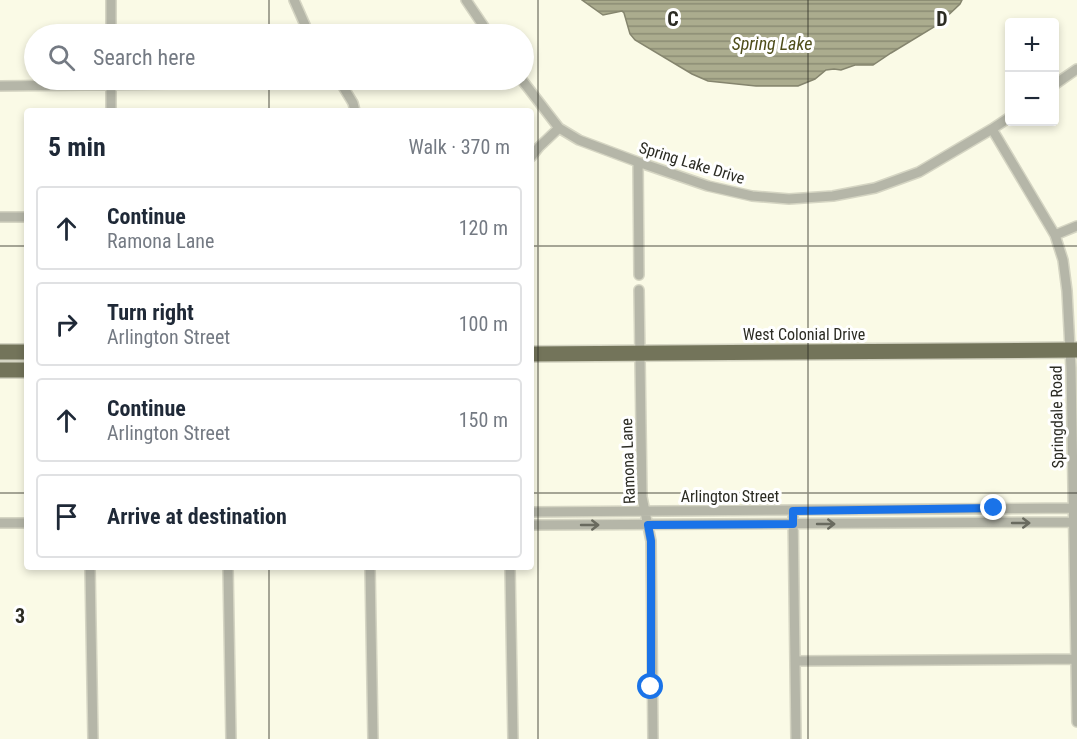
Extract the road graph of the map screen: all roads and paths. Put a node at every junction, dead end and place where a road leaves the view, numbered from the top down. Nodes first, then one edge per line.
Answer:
1 (111, 0) edge
2 (294, 0) edge
3 (466, 0) edge
4 (111, 24) edge
5 (305, 24) edge
6 (482, 24) edge
7 (1077, 69) edge
8 (1059, 82) edge
9 (24, 85) edge
10 (0, 86) edge
11 (111, 90) edge
12 (345, 90) edge
13 (530, 90) edge
14 (111, 108) edge
15 (354, 108) edge
16 (1005, 120) edge
17 (559, 128) junction
18 (992, 129) junction
19 (534, 153) edge
20 (638, 162) junction
21 (0, 217) edge
22 (24, 217) edge
23 (1077, 226) edge
24 (1055, 235) junction
25 (639, 275) dead end
26 (639, 290) dead end
27 (1074, 350) edge
28 (0, 352) edge
29 (24, 352) edge
30 (640, 353) junction
31 (534, 354) edge
32 (0, 370) edge
33 (24, 370) edge
34 (1074, 508) junction
35 (793, 511) junction
36 (534, 512) edge
37 (645, 512) junction
38 (1074, 522) junction
39 (0, 523) edge
40 (24, 523) edge
41 (793, 524) junction
42 (534, 525) edge
43 (648, 525) junction
44 (90, 570) edge
45 (228, 570) edge
46 (370, 570) edge
47 (510, 570) edge
48 (1076, 659) edge
49 (795, 661) junction
50 (1077, 722) edge
51 (93, 739) edge
52 (231, 739) edge
53 (373, 739) edge
54 (513, 739) edge
55 (653, 739) edge
56 (796, 739) edge

1 - 4 street
2 - 5 street
3 - 6 street
7 - 8 street
9 - 10 street
11 - 14 street
12 - 15 street
13 - 17 street, Spring Lake Drive
16 - 18 street, Spring Lake Drive
17 - 19 street
17 - 20 street, Spring Lake Drive
18 - 20 street, Spring Lake Drive
18 - 24 street, Springdale Road
20 - 25 street
21 - 22 street
23 - 24 street
24 - 27 street, Springdale Road
26 - 30 street, Ramona Lane
27 - 30 highway, West Colonial Drive
27 - 34 street, Springdale Road
28 - 29 highway
30 - 31 highway, West Colonial Drive
30 - 37 street, Ramona Lane
32 - 33 highway
34 - 35 street, Arlington Street
34 - 38 street, Springdale Road
35 - 37 street, Arlington Street
35 - 41 street
36 - 37 street, Arlington Street
37 - 43 street, Ramona Lane
41 -> 38 street, Arlington Street
38 - 48 street, Springdale Road
39 - 40 street
41 - 43 street, Arlington Street
41 - 49 street
42 -> 43 street, Arlington Street
43 - 55 street, Ramona Lane
44 - 51 street
45 - 52 street
46 - 53 street
47 - 54 street
48 - 49 street
48 - 50 street, Springdale Road
49 - 56 street

